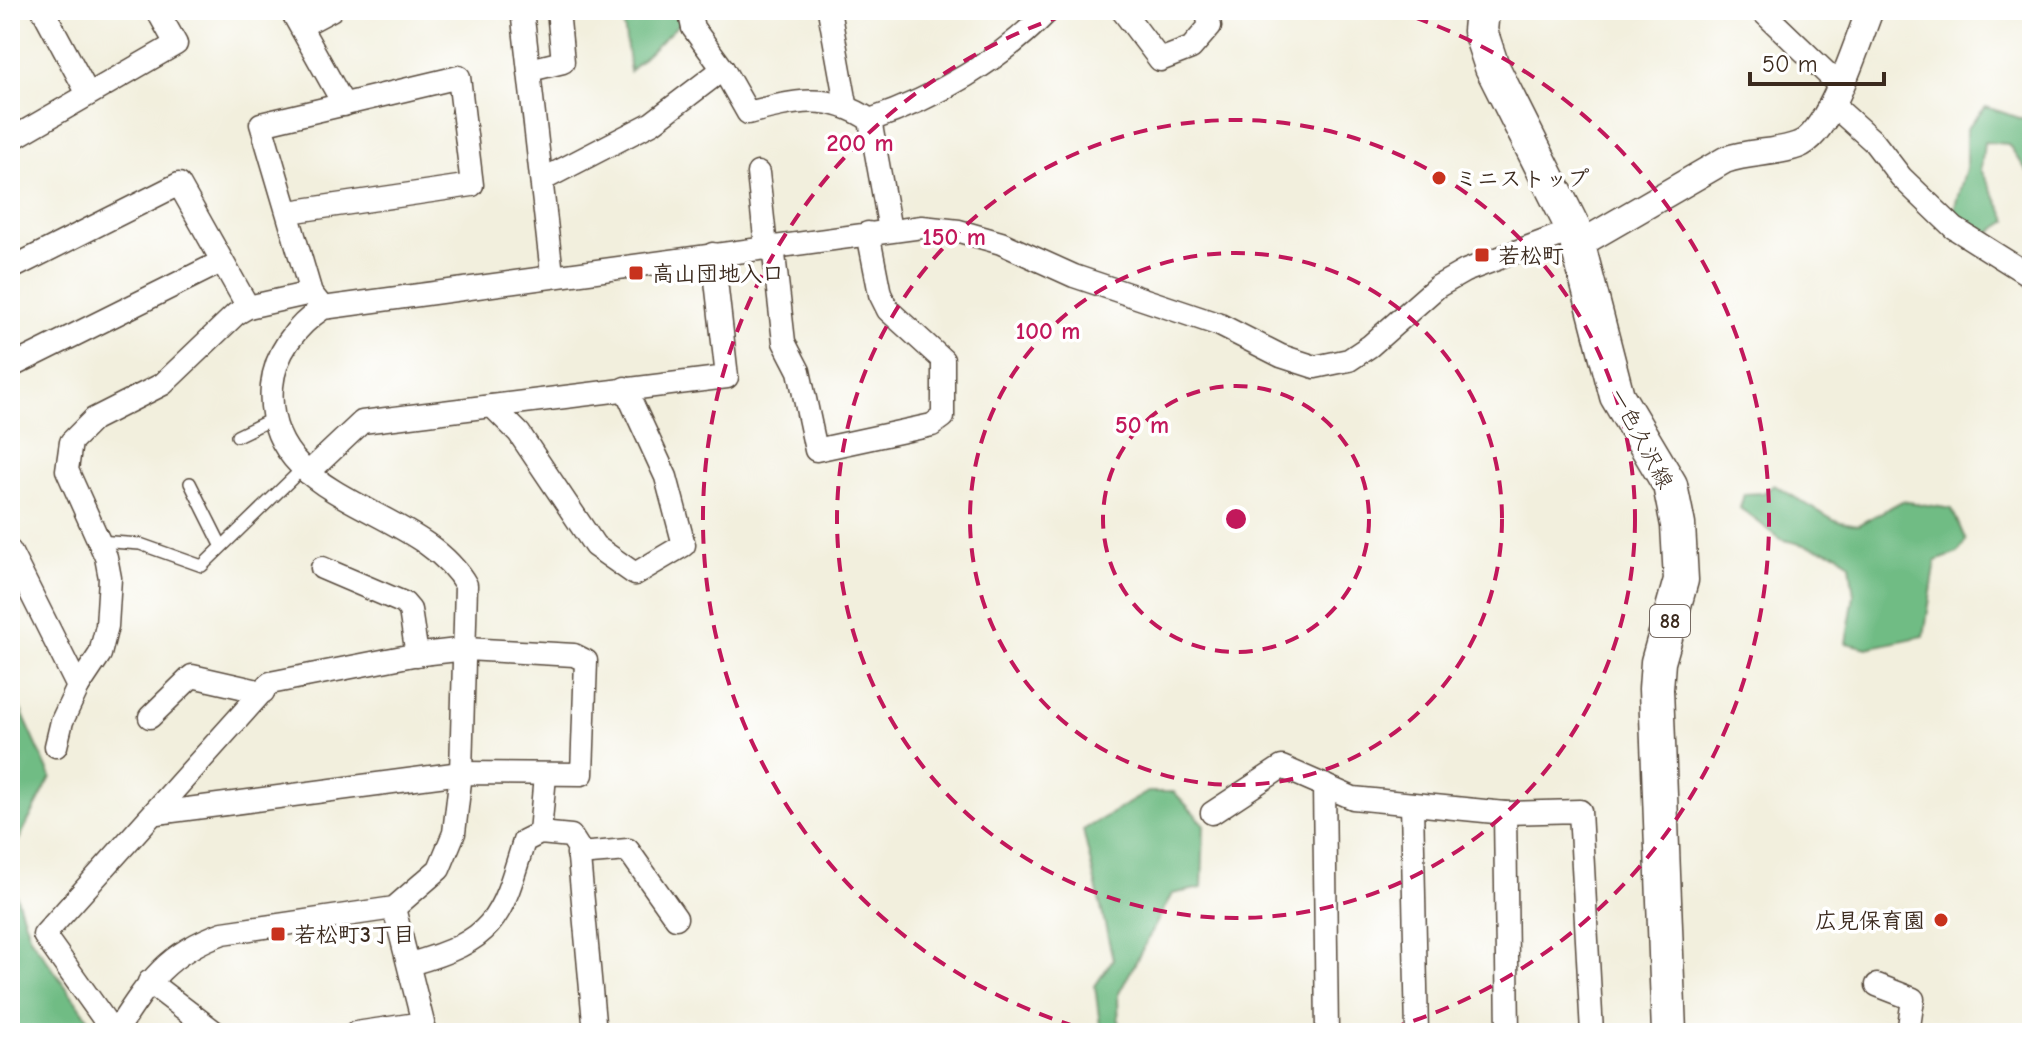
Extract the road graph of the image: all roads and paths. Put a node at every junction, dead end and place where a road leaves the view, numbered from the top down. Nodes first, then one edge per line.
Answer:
1 (43, 10) edge
2 (157, 10) edge
3 (331, 10) edge
4 (522, 10) edge
5 (558, 10) edge
6 (689, 10) edge
7 (829, 10) edge
8 (1049, 10) edge
9 (1122, 10) edge
10 (1206, 10) edge
11 (1482, 10) edge
12 (1761, 10) edge
13 (1870, 10) edge
14 (296, 18) edge
15 (723, 69) junction
16 (530, 70) junction
17 (88, 94) junction
18 (1836, 95) junction
19 (846, 104) junction
20 (344, 105) junction
21 (870, 120) junction
22 (10, 140) edge
23 (758, 173) dead end
24 (544, 179) junction
25 (289, 212) junction
26 (879, 232) junction
27 (1576, 237) junction
28 (770, 246) junction
29 (713, 254) junction
30 (221, 262) junction
31 (10, 269) edge
32 (552, 274) junction
33 (2032, 277) edge
34 (317, 300) junction
35 (248, 307) junction
36 (10, 367) edge
37 (625, 388) junction
38 (492, 406) junction
39 (274, 418) junction
40 (237, 436) dead end
41 (306, 470) junction
42 (190, 483) dead end
43 (98, 541) junction
44 (221, 545) junction
45 (10, 551) edge
46 (322, 568) dead end
47 (466, 649) junction
48 (417, 655) junction
49 (78, 687) junction
50 (263, 692) junction
51 (150, 717) dead end
52 (56, 746) dead end
53 (461, 773) junction
54 (545, 775) junction
55 (1324, 785) junction
56 (1412, 804) junction
57 (157, 813) junction
58 (1212, 813) dead end
59 (1505, 813) junction
60 (540, 833) junction
61 (578, 854) junction
62 (394, 908) junction
63 (676, 918) dead end
64 (410, 964) junction
65 (149, 982) junction
66 (1877, 985) dead end
67 (114, 1033) edge
68 (216, 1033) edge
69 (356, 1033) edge
70 (595, 1033) edge
71 (1327, 1033) edge
72 (1417, 1033) edge
73 (1508, 1033) edge
74 (1592, 1033) edge
75 (1669, 1033) edge
76 (1908, 1033) edge

1 - 17 street
2 - 17 street
3 - 14 street
4 - 16 street
5 - 16 street
6 - 15 street
7 - 19 street
8 - 21 street
9 - 10 street
11 - 27 main road, 一色久沢線 / 88
12 - 18 street
13 - 18 street
14 - 20 street
15 - 19 street
15 - 24 street
16 - 24 street
17 - 22 street
18 - 27 street
18 - 33 street
19 - 21 street
20 - 25 street
20 - 25 street
21 - 26 street
23 - 28 street
24 - 32 street
25 - 34 street
26 - 27 street
26 - 28 street
26 - 28 street
27 - 75 main road, 一色久沢線 / 88
28 - 29 street
29 - 32 street
29 - 37 street
30 - 31 street
30 - 35 street
30 - 36 street
32 - 34 street
34 - 35 street
34 - 39 street
35 - 43 street
37 - 38 street
37 - 38 street
38 - 41 street
39 - 40 lane
39 - 41 street
41 - 44 lane
41 - 47 street
42 - 44 lane
43 - 44 lane
43 - 49 street
45 - 49 street
46 - 48 street
47 - 48 street
47 - 53 street
47 - 54 street
48 - 50 street
49 - 52 street
50 - 51 street
50 - 57 street
53 - 54 street
53 - 57 street
53 - 62 street
54 - 60 street
55 - 56 street
55 - 58 street
55 - 71 street
56 - 59 street
56 - 72 street
57 - 67 street
59 - 73 street
59 - 74 street
60 - 61 street
60 - 64 street
61 - 63 street
61 - 70 street
62 - 64 street
62 - 65 street
64 - 69 street
65 - 67 street
65 - 68 street
66 - 76 street

